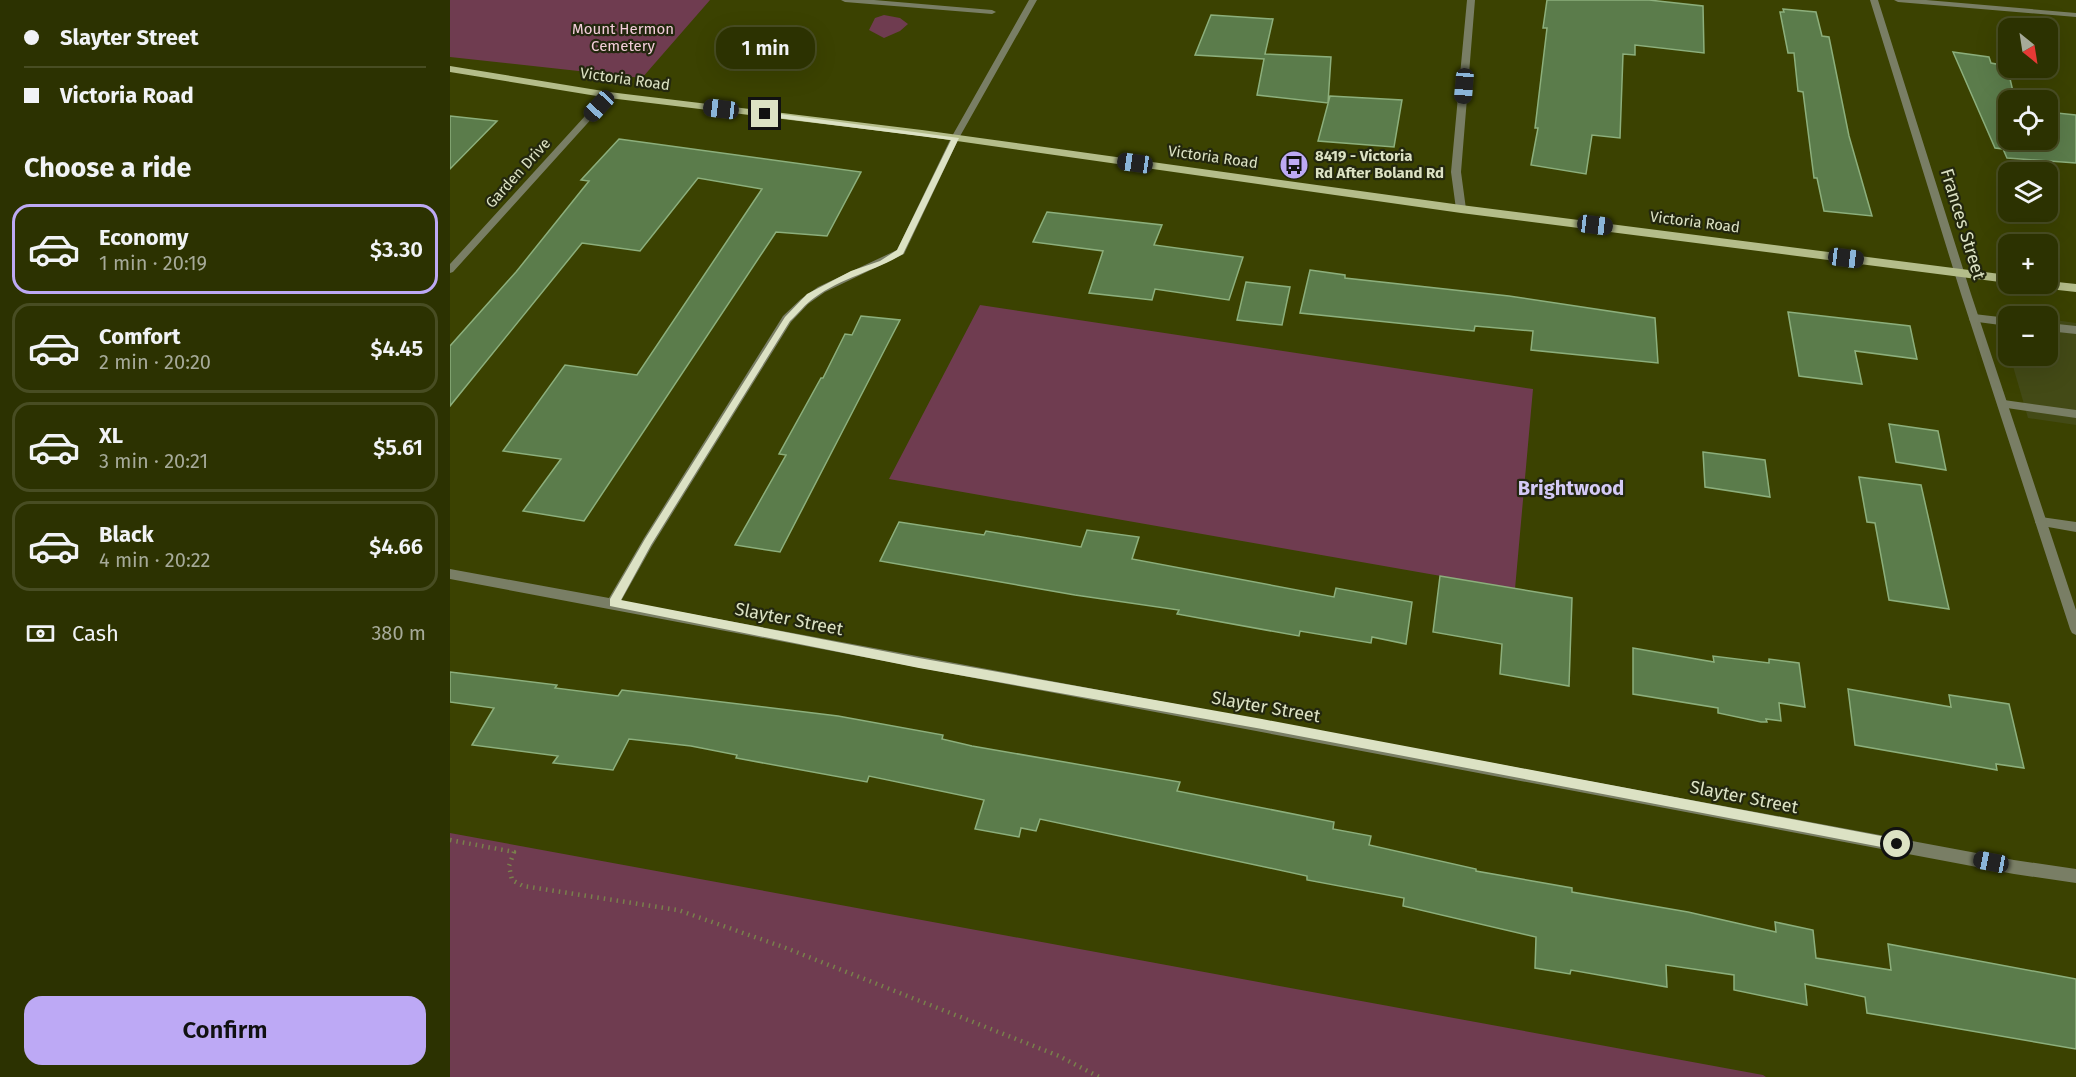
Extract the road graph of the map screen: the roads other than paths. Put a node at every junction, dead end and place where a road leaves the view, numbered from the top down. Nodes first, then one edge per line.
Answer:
1 (844, 0) edge
2 (1033, 0) edge
3 (1471, 0) edge
4 (1874, 0) edge
5 (1898, 0) edge
6 (992, 12) dead end
7 (2076, 15) edge
8 (450, 69) edge
9 (609, 95) junction
10 (955, 138) junction
11 (1461, 209) junction
12 (450, 270) edge
13 (1960, 272) junction
14 (1998, 278) edge
15 (2058, 286) edge
16 (2076, 288) edge
17 (1974, 318) junction
18 (1998, 321) edge
19 (2058, 328) edge
20 (2076, 330) edge
21 (2004, 404) junction
22 (2076, 414) edge
23 (2041, 522) junction
24 (2076, 527) edge
25 (450, 574) edge
26 (614, 603) junction
27 (2076, 628) edge
28 (2076, 876) edge

1 - 6 street
2 - 10 street
3 - 11 street
4 - 13 street, Frances Street
5 - 7 street
8 - 9 main road, Victoria Road
9 - 10 main road, Victoria Road
9 - 12 street, Garden Drive
10 - 11 main road, Victoria Road
10 - 26 street
11 - 13 main road, Victoria Road
13 - 14 main road, Victoria Road
13 - 17 street, Frances Street
15 - 16 main road
17 - 18 street
17 - 21 street, Frances Street
19 - 20 street
21 - 22 street
21 - 23 street, Frances Street
23 - 24 street
23 - 27 street, Frances Street
25 - 26 street, Slayter Street
26 - 28 street, Slayter Street

